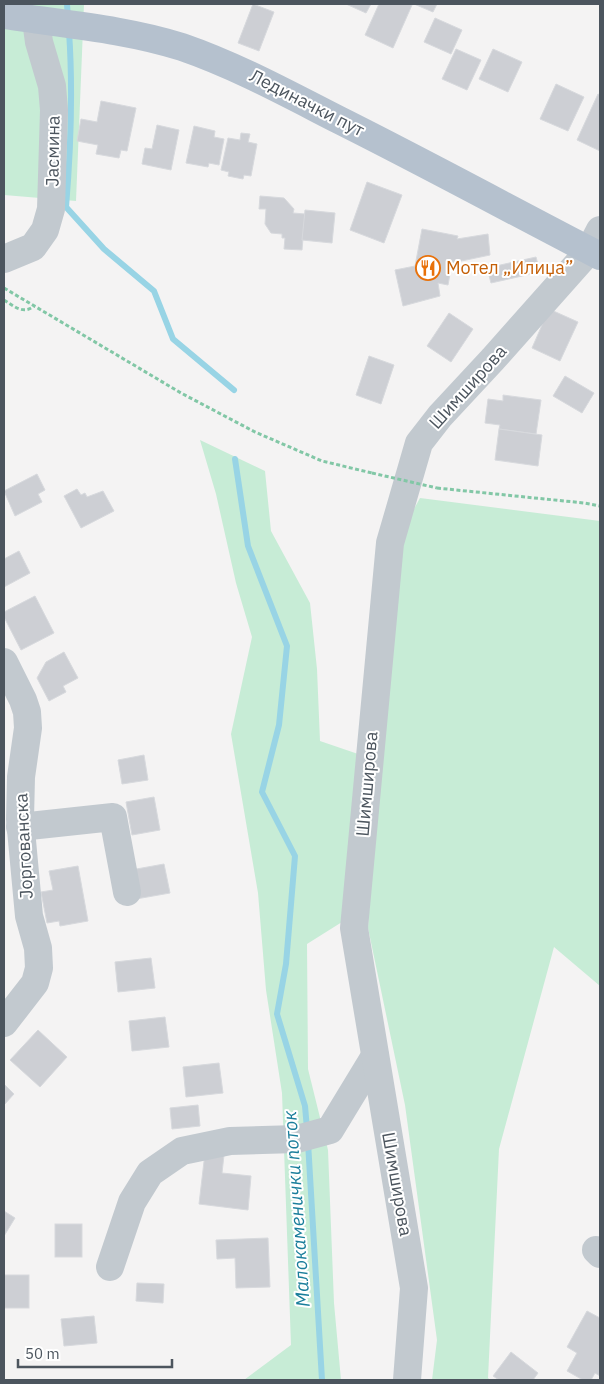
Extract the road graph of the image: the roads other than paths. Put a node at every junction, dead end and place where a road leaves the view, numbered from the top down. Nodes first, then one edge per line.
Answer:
1 (4, 15) edge
2 (46, 21) junction
3 (596, 246) edge
4 (4, 259) edge
5 (4, 662) edge
6 (20, 827) junction
7 (127, 892) dead end
8 (4, 1023) edge
9 (375, 1056) junction
10 (110, 1267) dead end
11 (407, 1380) edge

1 - 2 main road, Лединачки пут
2 - 3 main road, Лединачки пут
2 - 4 street, Јасмина
3 - 9 street, Шимширова
5 - 6 street, Јоргованска
6 - 7 street
6 - 8 street, Јоргованска
9 - 10 street
9 - 11 street, Шимширова

